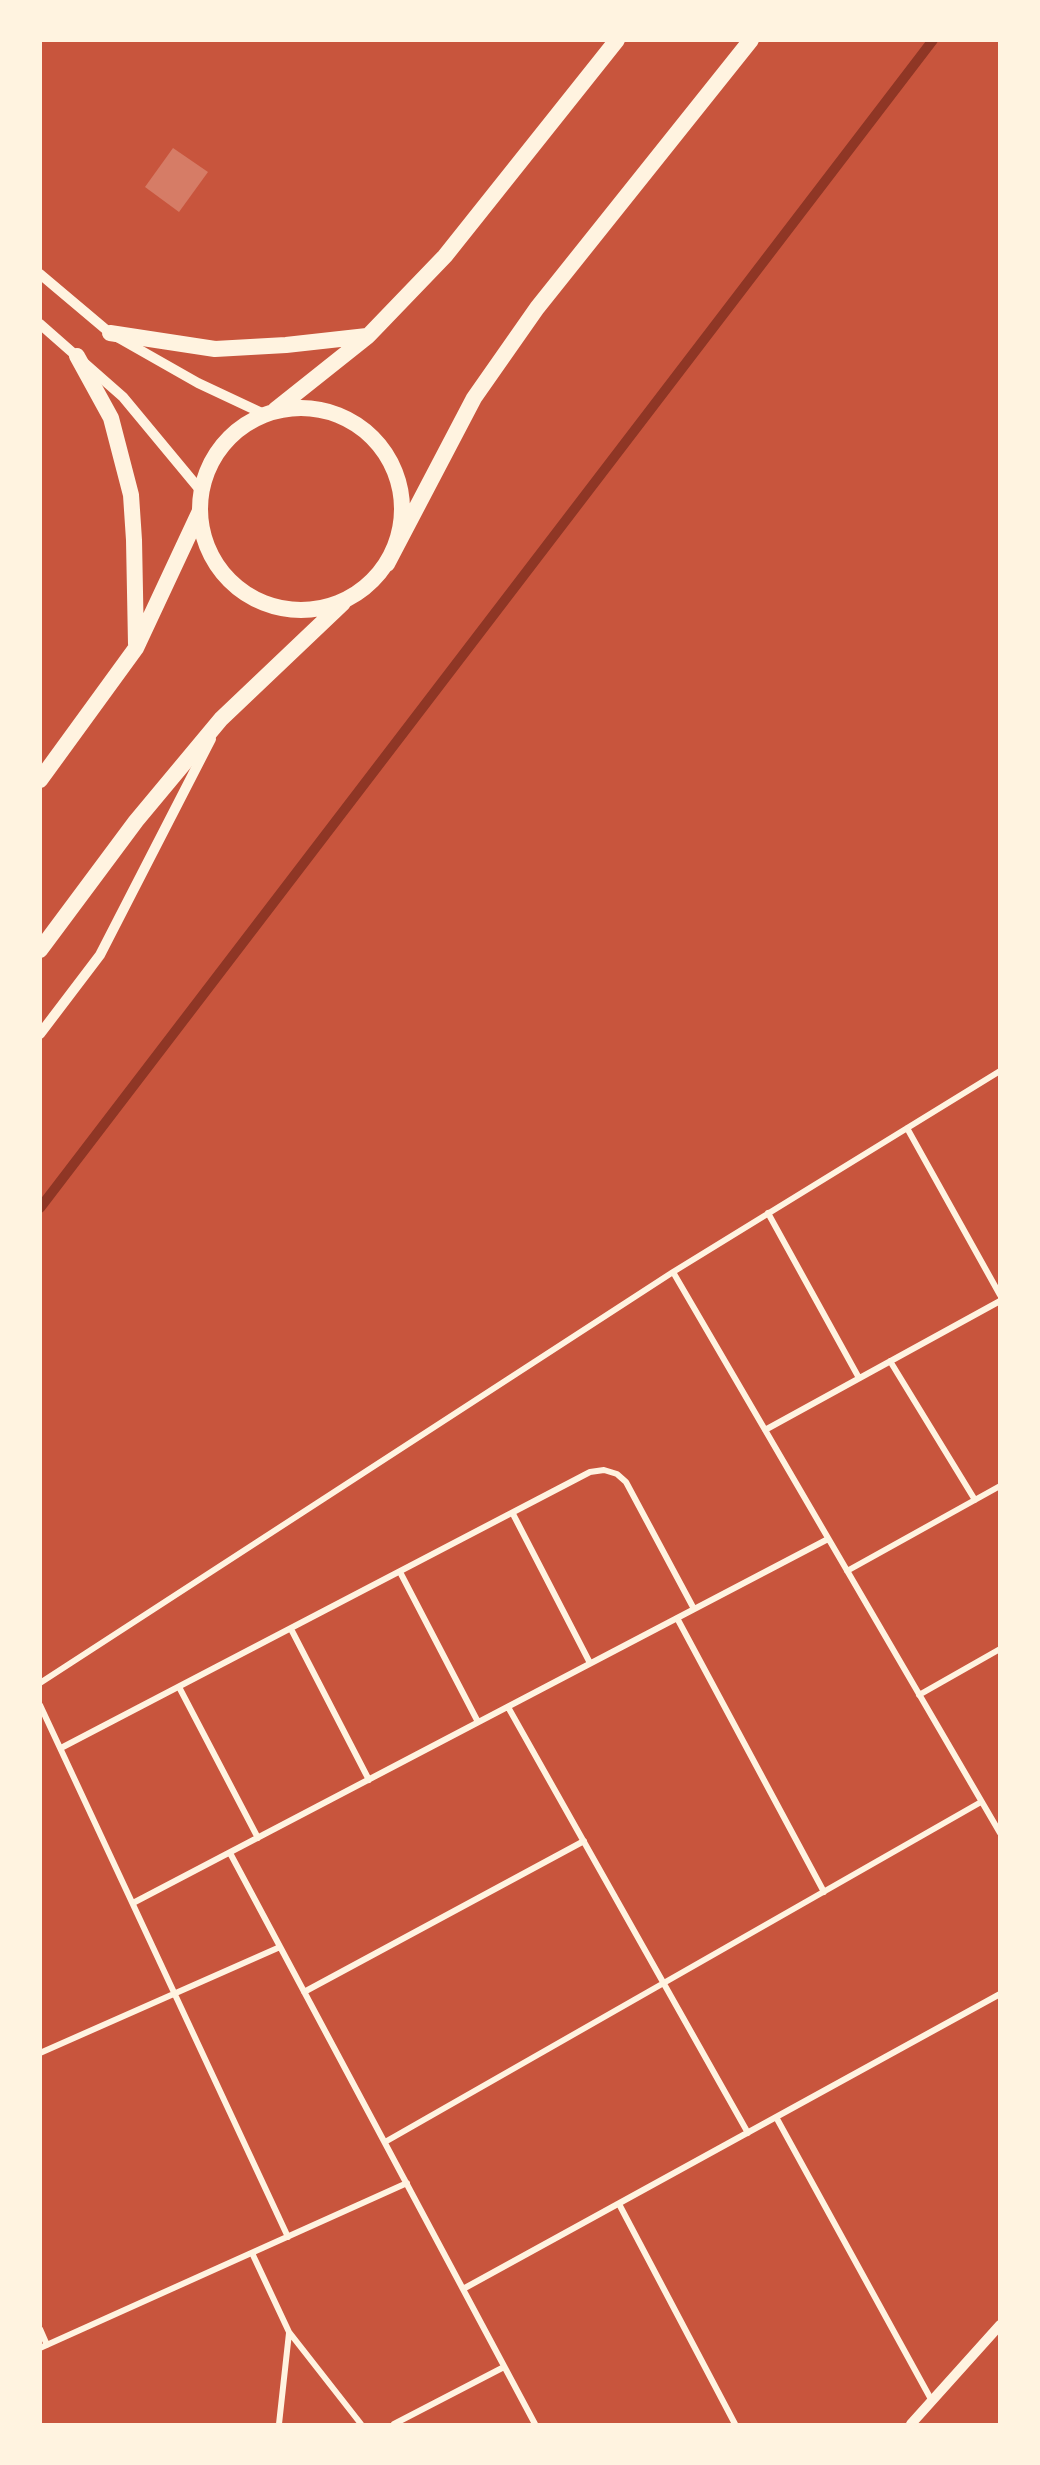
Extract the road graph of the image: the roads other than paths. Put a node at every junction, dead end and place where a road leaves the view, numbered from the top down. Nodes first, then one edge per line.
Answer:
1 (617, 40) edge
2 (750, 40) edge
3 (40, 274) edge
4 (40, 324) edge
5 (110, 333) junction
6 (368, 336) junction
7 (77, 356) junction
8 (269, 413) junction
9 (201, 491) junction
10 (200, 511) junction
11 (387, 564) junction
12 (347, 599) junction
13 (136, 648) junction
14 (221, 719) junction
15 (40, 780) edge
16 (40, 950) edge
17 (40, 1034) edge
18 (999, 1071) edge
19 (907, 1128) junction
20 (768, 1213) junction
21 (673, 1272) junction
22 (999, 1295) edge
23 (999, 1301) edge
24 (890, 1361) junction
25 (859, 1378) junction
26 (765, 1430) junction
27 (999, 1486) edge
28 (975, 1500) junction
29 (513, 1514) junction
30 (828, 1539) junction
31 (847, 1571) junction
32 (400, 1572) junction
33 (694, 1609) junction
34 (677, 1618) junction
35 (291, 1629) junction
36 (999, 1649) edge
37 (590, 1663) junction
38 (40, 1683) edge
39 (179, 1687) junction
40 (919, 1695) junction
41 (40, 1704) edge
42 (508, 1707) junction
43 (478, 1722) junction
44 (61, 1748) junction
45 (369, 1780) junction
46 (981, 1802) junction
47 (999, 1815) edge
48 (992, 1820) junction
49 (999, 1833) edge
50 (258, 1838) junction
51 (584, 1841) junction
52 (230, 1852) junction
53 (824, 1892) junction
54 (133, 1903) junction
55 (280, 1947) junction
56 (663, 1983) junction
57 (304, 1992) junction
58 (175, 1994) junction
59 (999, 1994) edge
60 (40, 2053) edge
61 (776, 2117) junction
62 (748, 2133) junction
63 (385, 2142) junction
64 (407, 2183) junction
65 (619, 2204) junction
66 (288, 2237) junction
67 (252, 2253) junction
68 (463, 2289) junction
69 (999, 2325) edge
70 (40, 2329) edge
71 (289, 2332) junction
72 (47, 2344) junction
73 (40, 2348) edge
74 (504, 2367) junction
75 (932, 2401) junction
76 (279, 2424) edge
77 (361, 2424) edge
78 (394, 2424) edge
79 (535, 2424) edge
80 (735, 2424) edge
81 (911, 2424) edge

1 - 6 highway
2 - 11 highway
3 - 5 street
4 - 7 street
5 - 6 highway
5 - 8 street
6 - 8 highway
7 - 9 street
7 - 13 highway
8 - 9 highway
8 - 11 highway
9 - 10 highway
10 - 12 highway
10 - 13 highway
11 - 12 highway
12 - 14 highway
13 - 15 highway
14 - 16 highway
14 - 17 street
18 - 19 street
19 - 20 street
19 - 22 street
20 - 21 street
20 - 25 street
21 - 26 street
21 - 38 street
23 - 24 street
24 - 25 street
24 - 28 street
25 - 26 street
26 - 30 street
27 - 28 street
28 - 31 street
29 - 32 street
29 - 33 street
29 - 37 street
30 - 31 street
30 - 33 street
31 - 40 street
32 - 35 street
32 - 43 street
33 - 34 street
34 - 37 street
34 - 53 street
35 - 39 street
35 - 45 street
36 - 40 street
37 - 42 street
39 - 44 street
39 - 50 street
40 - 46 street
41 - 44 street
42 - 43 street
42 - 51 street
43 - 45 street
44 - 54 street
45 - 50 street
46 - 48 street
46 - 53 street
47 - 48 street
48 - 49 street
50 - 52 street
51 - 56 street
51 - 57 street
52 - 54 street
52 - 55 street
53 - 56 street
54 - 58 street
55 - 57 street
55 - 58 street
56 - 62 street
56 - 63 street
57 - 63 street
58 - 60 street
58 - 66 street
59 - 61 street
61 - 62 street
61 - 75 street
62 - 65 street
63 - 64 street
64 - 66 street
64 - 68 street
65 - 68 street
65 - 80 street
66 - 67 street
67 - 71 street
67 - 72 street
68 - 74 street
69 - 75 street
70 - 72 street
71 - 76 street
71 - 77 street
72 - 73 street
74 - 78 street
74 - 79 street
75 - 81 street

